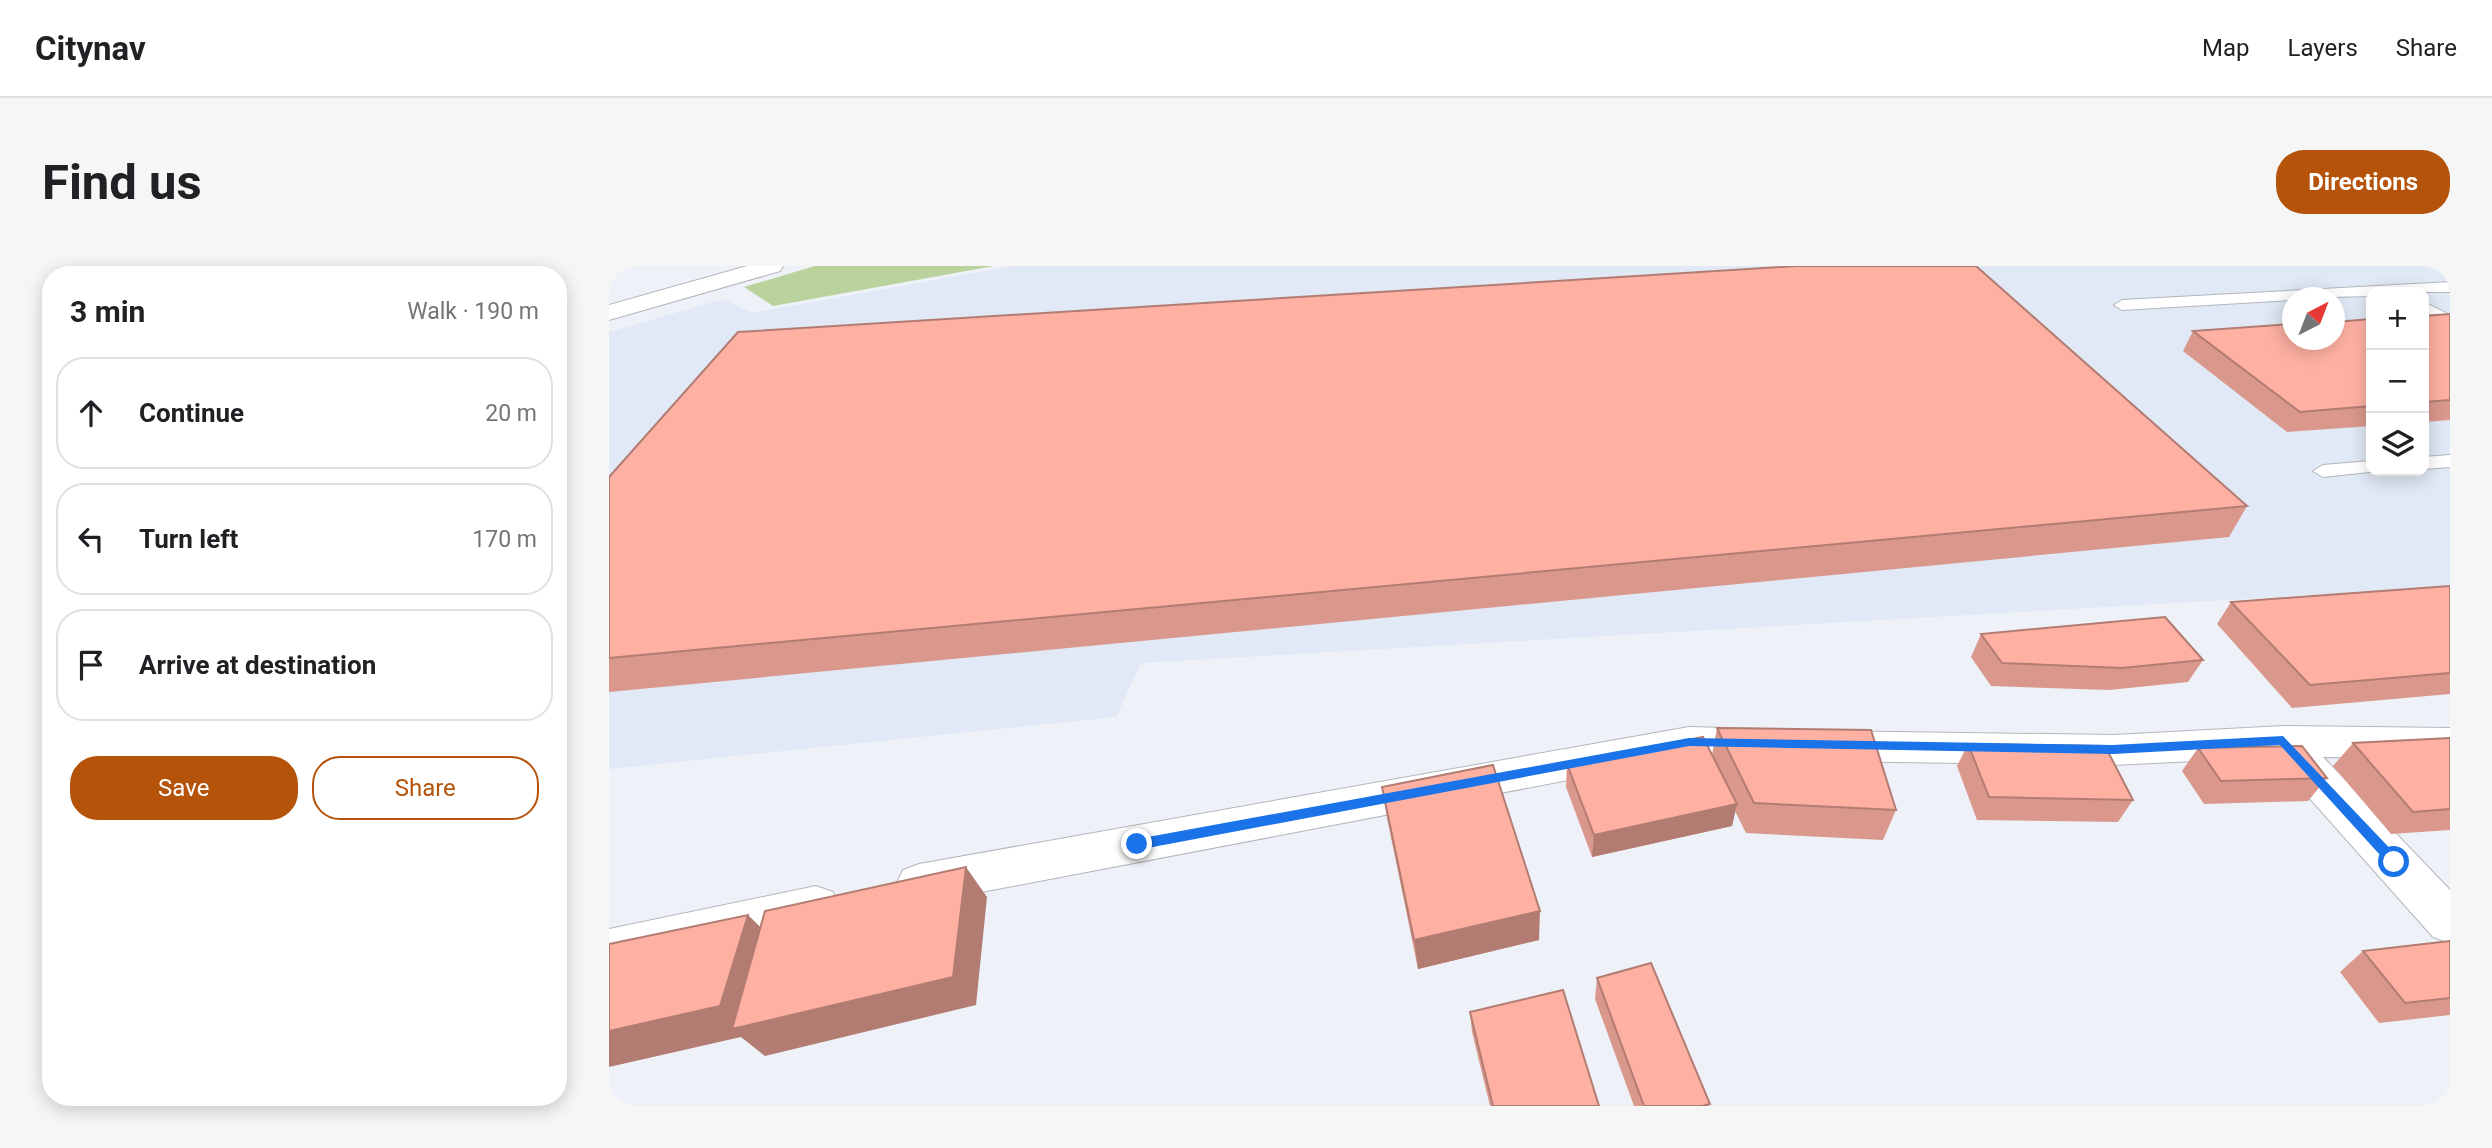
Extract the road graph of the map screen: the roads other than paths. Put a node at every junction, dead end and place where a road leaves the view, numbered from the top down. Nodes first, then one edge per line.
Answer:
1 (772, 266) edge
2 (2450, 287) edge
3 (2429, 288) edge
4 (2366, 292) edge
5 (2122, 305) dead end
6 (2429, 310) edge
7 (609, 313) edge
8 (2450, 322) edge
9 (2450, 461) edge
10 (2429, 463) edge
11 (2366, 467) edge
12 (2323, 471) dead end
13 (2283, 741) junction
14 (2450, 743) edge
15 (2450, 922) edge
16 (609, 951) edge

1 - 7 street
2 - 3 lane
4 - 5 lane
6 - 8 lane
9 - 10 lane
11 - 12 lane
13 - 14 street
13 - 15 street
13 - 16 street

